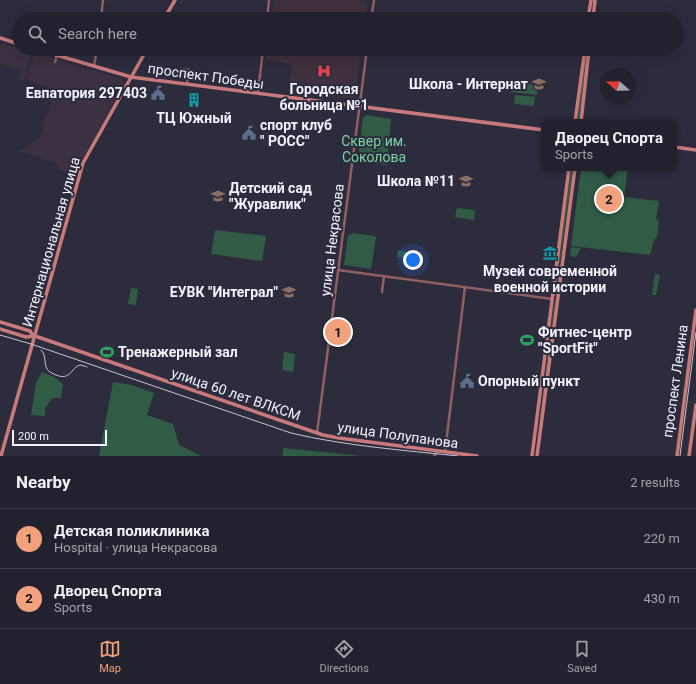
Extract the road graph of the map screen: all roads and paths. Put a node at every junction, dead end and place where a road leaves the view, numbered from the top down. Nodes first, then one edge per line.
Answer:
1 (103, 0) edge
2 (175, 0) edge
3 (269, 0) edge
4 (374, 0) edge
5 (591, 0) edge
6 (595, 0) edge
7 (102, 12) edge
8 (168, 12) edge
9 (267, 12) edge
10 (372, 12) edge
11 (589, 12) edge
12 (594, 12) edge
13 (0, 38) edge
14 (12, 42) edge
15 (57, 56) edge
16 (60, 56) edge
17 (96, 56) edge
18 (143, 56) edge
19 (262, 56) edge
20 (366, 56) edge
21 (584, 56) edge
22 (589, 56) edge
23 (55, 62) dead end
24 (94, 67) junction
25 (180, 69) dead end
26 (131, 77) junction
27 (186, 84) junction
28 (258, 94) junction
29 (359, 106) junction
30 (575, 119) edge
31 (581, 119) edge
32 (541, 130) edge
33 (677, 147) edge
34 (696, 150) edge
35 (569, 171) edge
36 (575, 171) edge
37 (338, 270) junction
38 (384, 276) junction
39 (465, 287) junction
40 (382, 292) dead end
41 (552, 299) junction
42 (558, 299) junction
43 (696, 310) edge
44 (696, 315) edge
45 (0, 322) edge
46 (0, 329) edge
47 (34, 336) junction
48 (696, 405) edge
49 (537, 418) junction
50 (542, 419) junction
51 (317, 433) junction
52 (439, 452) junction
53 (445, 452) junction
54 (1, 456) edge
55 (434, 456) edge
56 (477, 456) edge
57 (532, 456) edge
58 (537, 456) edge
59 (677, 456) edge
60 (689, 456) edge

1 - 7 street
2 - 8 street
3 - 9 street
4 - 10 street
5 - 11 street
6 - 12 street
13 - 14 street
15 - 23 street
16 - 24 street, проспект Победы
17 - 24 street
18 - 26 street, Интернациональная улица
19 - 28 street
20 - 29 street, улица Некрасова
21 - 30 street
22 - 31 street
24 - 26 street, проспект Победы
25 - 27 street
26 - 27 street, проспект Победы
26 - 47 street, Интернациональная улица
27 - 28 street, проспект Победы
28 - 29 street, проспект Победы
29 - 32 street, проспект Победы
29 - 37 street, улица Некрасова
33 - 34 street
35 - 41 street
36 - 42 street
37 - 38 street
37 - 51 street, улица Некрасова
38 - 39 street
38 - 40 street
39 - 41 street
39 - 53 street
41 - 42 street
41 - 49 street
42 - 50 street
43 - 44 street, проспект Ленина
44 - 59 street, проспект Ленина
45 - 47 street, улица 60 лет ВЛКСМ
46 - 47 street, улица 60 лет ВЛКСМ
47 - 51 street, улица 60 лет ВЛКСМ
47 - 54 street, Интернациональная улица
48 - 60 street, проспект Ленина
49 - 50 street
49 - 57 street
50 - 58 street
51 - 52 street, улица Полупанова
52 - 53 street, улица Полупанова
52 - 55 street
53 - 56 street, улица Полупанова

